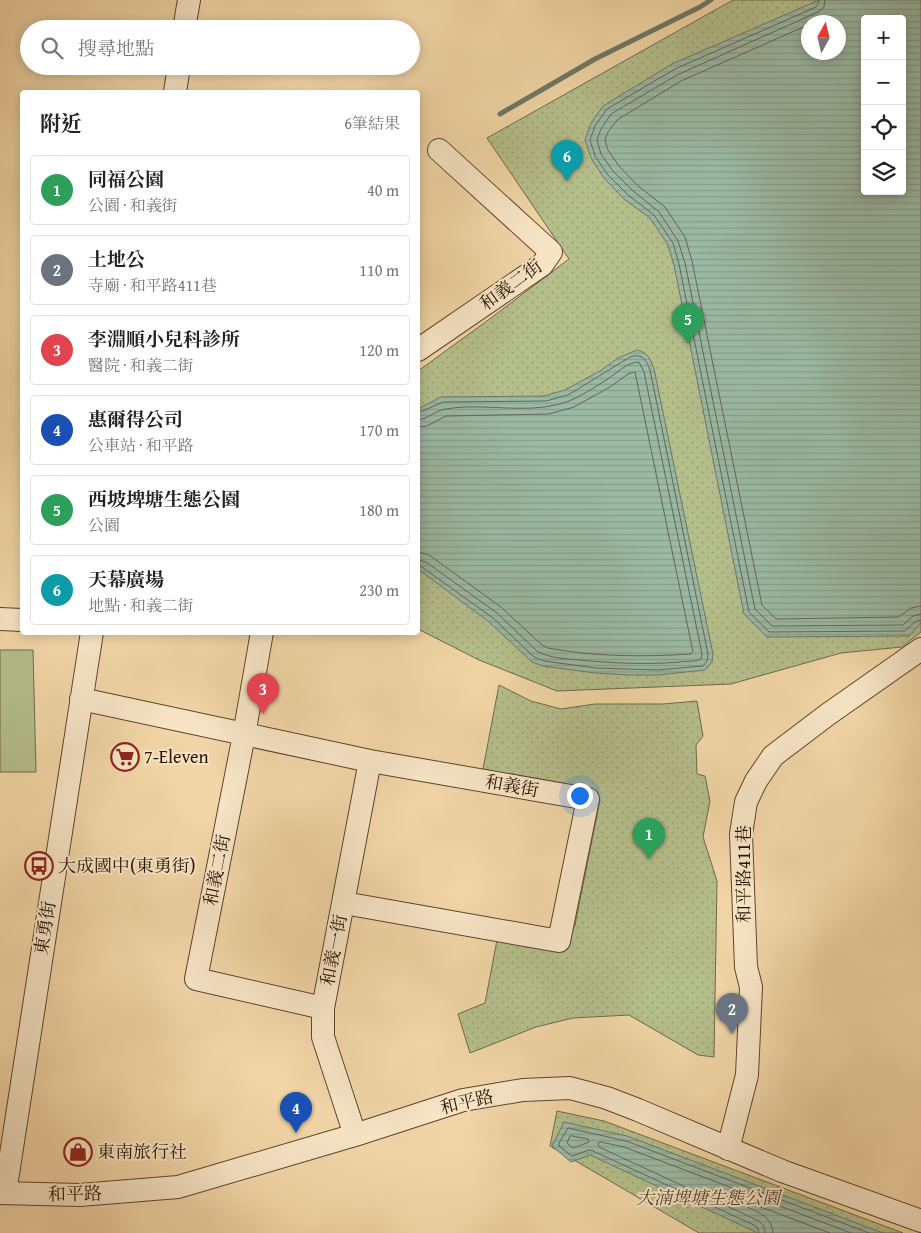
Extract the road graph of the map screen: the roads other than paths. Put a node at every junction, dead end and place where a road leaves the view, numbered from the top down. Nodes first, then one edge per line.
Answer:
1 (189, 0) edge
2 (186, 20) edge
3 (178, 75) edge
4 (175, 90) edge
5 (439, 150) dead end
6 (420, 349) edge
7 (0, 619) edge
8 (20, 620) edge
9 (92, 635) edge
10 (261, 635) edge
11 (921, 649) edge
12 (81, 699) junction
13 (244, 734) junction
14 (370, 761) junction
15 (344, 904) junction
16 (322, 1008) junction
17 (355, 1135) junction
18 (728, 1148) junction
19 (2, 1193) edge
20 (921, 1221) edge

1 - 2 street
3 - 4 street
5 - 6 street, 和義二街
7 - 8 street
9 - 12 street, 東勇街
10 - 13 street, 和義二街
11 - 18 street, 和平路411巷
12 - 13 street, 和義街
12 - 19 street, 東勇街
13 - 14 street, 和義街
13 - 16 street, 和義二街
14 - 15 street, 和義一街
14 - 15 street, 和義街
15 - 16 street, 和義一街
16 - 17 street, 和義一街
17 - 18 street, 和平路
17 - 19 street, 和平路
18 - 20 street, 和平路

